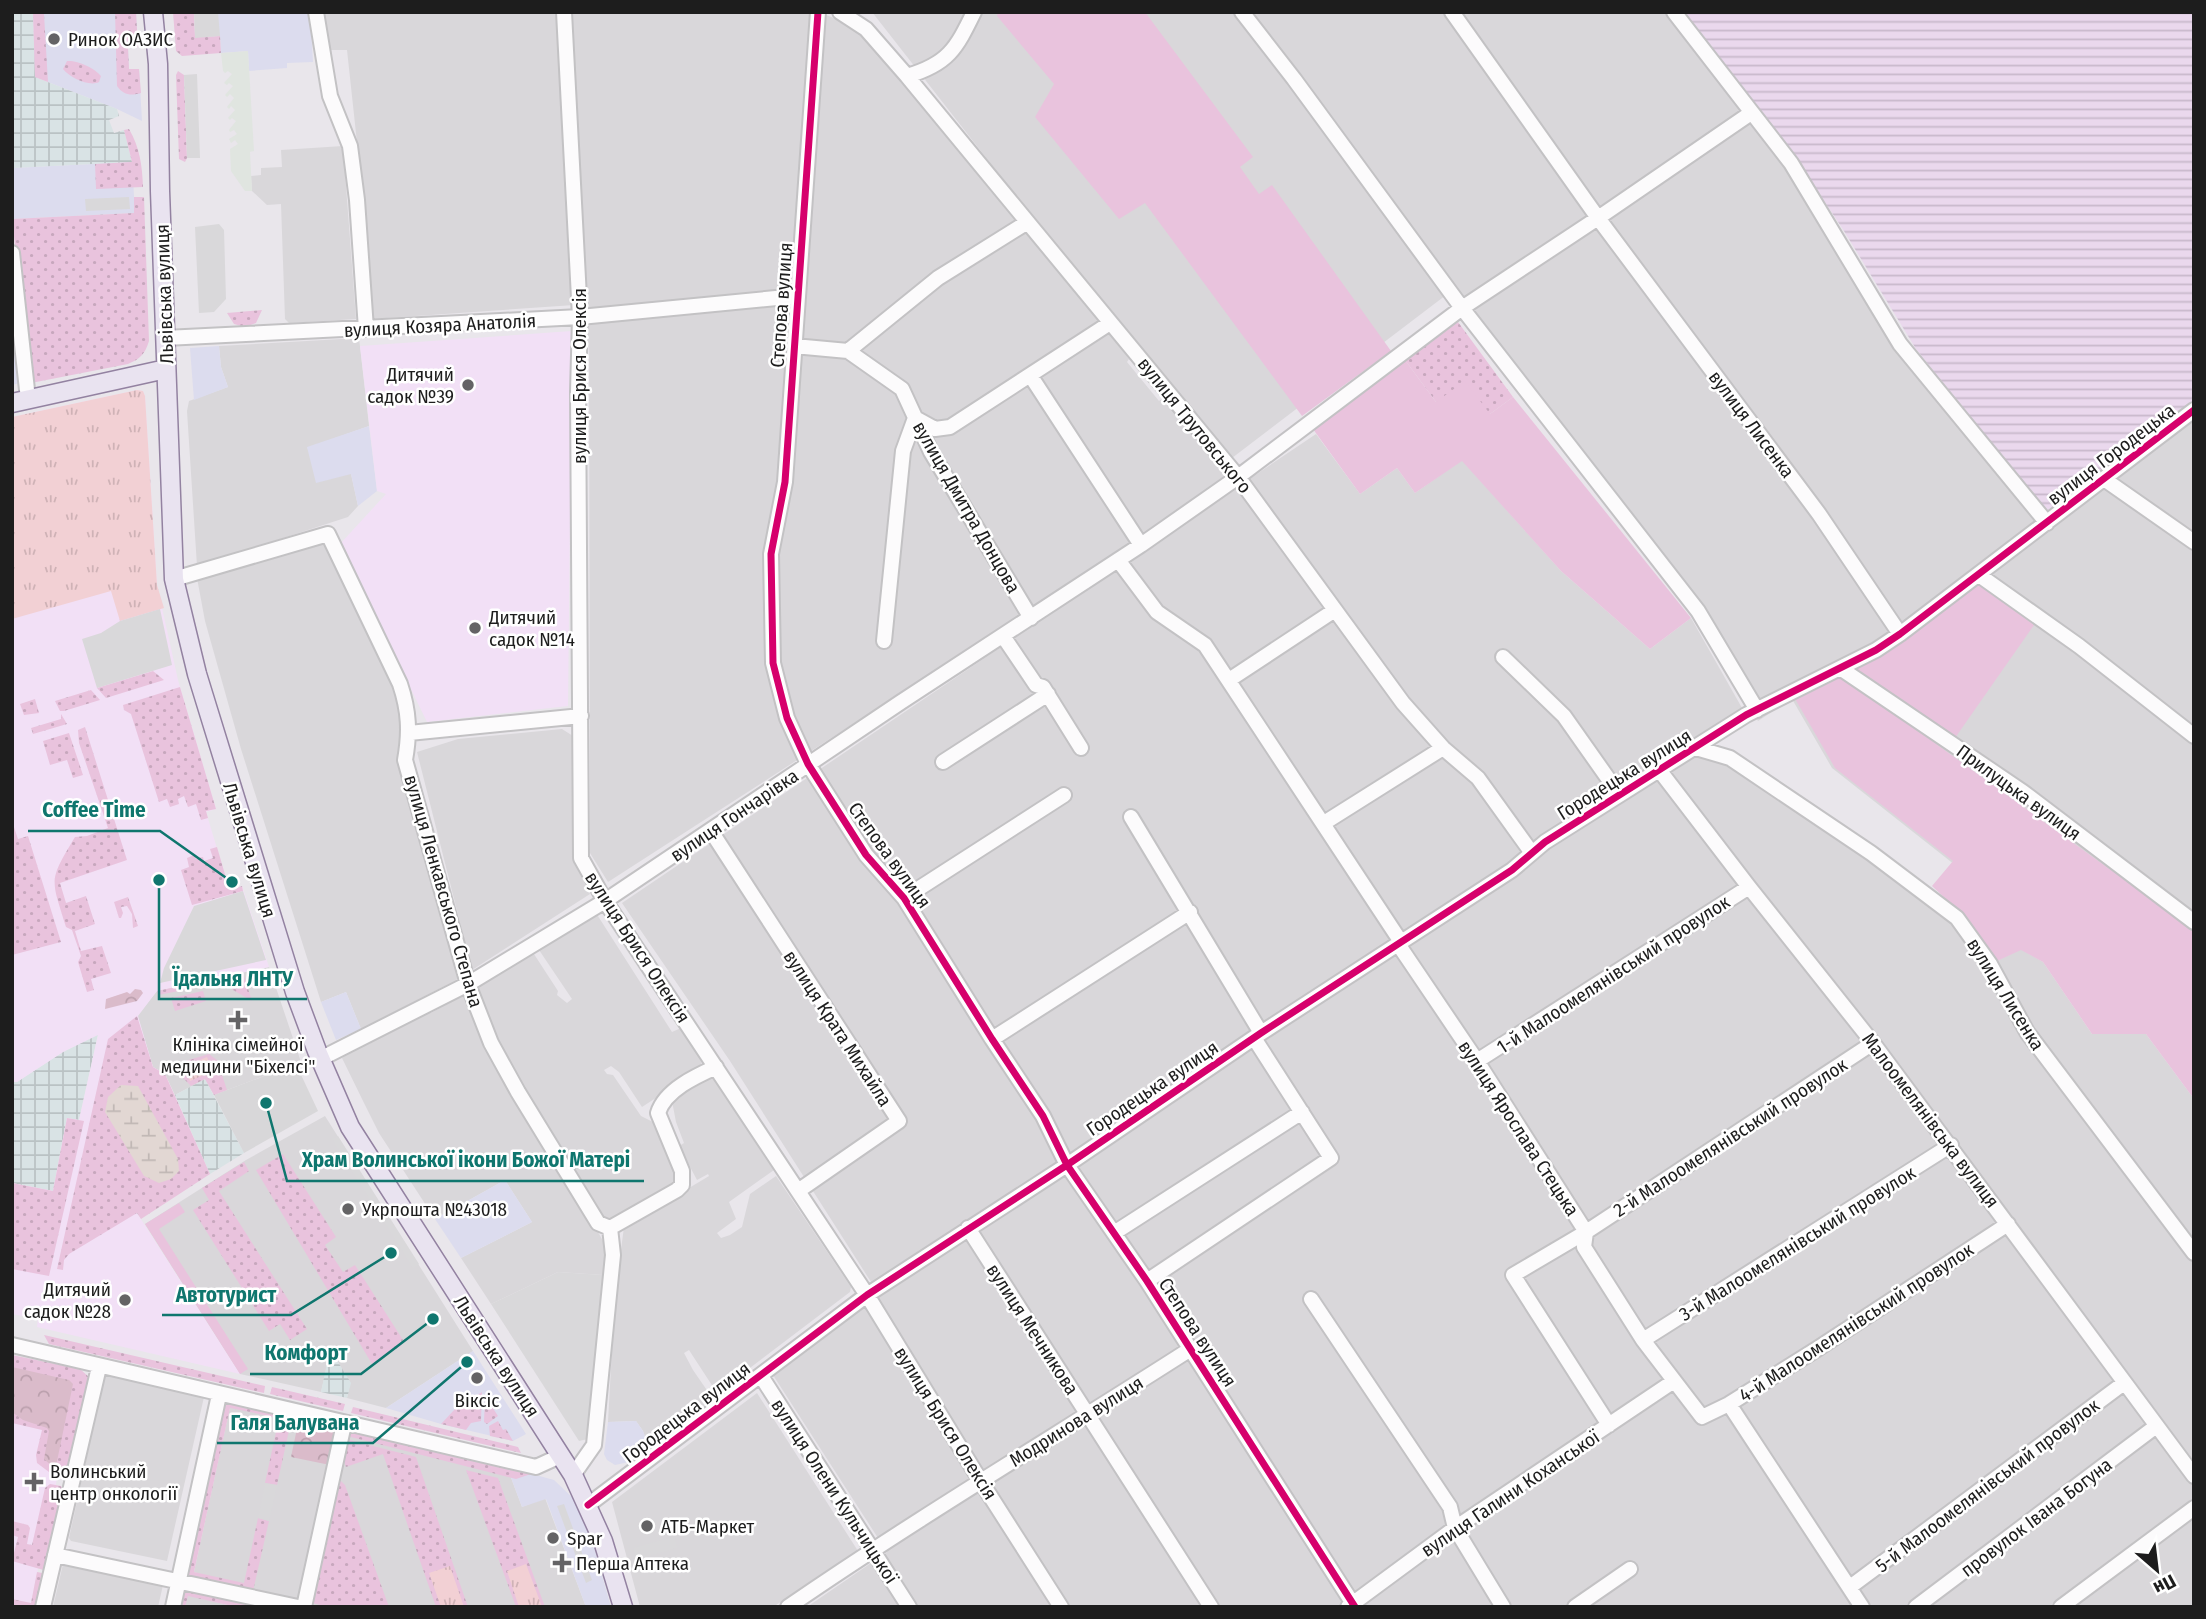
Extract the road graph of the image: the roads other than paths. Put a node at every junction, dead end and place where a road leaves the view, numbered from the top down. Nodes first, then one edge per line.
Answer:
1 (153, 12) edge
2 (316, 12) edge
3 (564, 12) edge
4 (818, 12) edge
5 (840, 12) edge
6 (974, 12) edge
7 (1242, 12) edge
8 (1452, 12) edge
9 (1675, 12) edge
10 (907, 76) junction
11 (1751, 113) junction
12 (1598, 218) junction
13 (1026, 223) junction
14 (12, 253) edge
15 (797, 296) junction
16 (1462, 308) junction
17 (580, 317) junction
18 (1110, 323) junction
19 (366, 329) junction
20 (166, 338) junction
21 (794, 346) junction
22 (848, 351) junction
23 (166, 369) junction
24 (1030, 375) junction
25 (20, 401) edge
26 (2194, 410) edge
27 (915, 418) junction
28 (1238, 477) junction
29 (2104, 479) junction
30 (2047, 523) junction
31 (2194, 542) edge
32 (1141, 545) junction
33 (1118, 560) junction
34 (1979, 575) junction
35 (174, 579) junction
36 (1335, 610) junction
37 (1031, 618) junction
38 (1900, 634) junction
39 (1003, 636) junction
40 (884, 641) dead end
41 (1503, 657) dead end
42 (1840, 668) junction
43 (1229, 680) junction
44 (1048, 694) junction
45 (1751, 713) junction
46 (580, 716) junction
47 (409, 733) junction
48 (2194, 736) edge
49 (1696, 747) junction
50 (1081, 748) dead end
51 (1443, 748) junction
52 (943, 762) dead end
53 (808, 764) junction
54 (1660, 771) junction
55 (1619, 794) junction
56 (1064, 795) dead end
57 (1131, 817) dead end
58 (1324, 823) junction
59 (711, 831) junction
60 (1532, 853) junction
61 (1749, 887) junction
62 (904, 898) junction
63 (605, 901) junction
64 (1190, 912) junction
65 (2194, 922) edge
66 (1399, 943) junction
67 (468, 984) junction
68 (1258, 1035) junction
69 (992, 1039) junction
70 (1873, 1043) junction
71 (320, 1059) junction
72 (1477, 1061) junction
73 (716, 1067) junction
74 (1302, 1112) junction
75 (1951, 1145) junction
76 (1067, 1165) junction
77 (799, 1191) junction
78 (2008, 1224) junction
79 (610, 1228) junction
80 (968, 1228) junction
81 (1586, 1232) junction
82 (1114, 1233) junction
83 (2194, 1253) edge
84 (1147, 1281) junction
85 (867, 1295) junction
86 (1311, 1299) dead end
87 (1643, 1340) junction
88 (12, 1345) edge
89 (1189, 1350) junction
90 (99, 1367) junction
91 (761, 1376) junction
92 (1674, 1381) junction
93 (2124, 1383) junction
94 (219, 1395) junction
95 (1729, 1404) junction
96 (1088, 1415) junction
97 (1702, 1417) joint
98 (344, 1424) junction
99 (1609, 1425) junction
100 (2155, 1427) junction
101 (560, 1456) junction
102 (573, 1475) junction
103 (2194, 1476) edge
104 (980, 1480) junction
105 (588, 1505) junction
106 (2194, 1508) edge
107 (1455, 1528) junction
108 (872, 1549) junction
109 (55, 1555) junction
110 (1630, 1569) dead end
111 (179, 1581) junction
112 (1850, 1587) junction
113 (1352, 1606) edge
114 (43, 1607) edge
115 (173, 1607) edge
116 (299, 1607) edge
117 (304, 1607) edge
118 (623, 1607) edge
119 (788, 1607) edge
120 (909, 1607) edge
121 (1061, 1607) edge
122 (1212, 1607) edge
123 (1503, 1607) edge
124 (1575, 1607) edge
125 (1862, 1607) edge
126 (1916, 1607) edge
127 (2061, 1607) edge

1 - 20 main road, Львівська вулиця
2 - 19 street
3 - 17 street, вулиця Брися Олексія
4 - 15 street, Степова вулиця
5 - 10 street, вулиця Трутовського
6 - 10 street
7 - 16 street
8 - 12 street, вулиця Лисенка
9 - 11 street
10 - 13 street, вулиця Трутовського
11 - 12 street
11 - 30 street
12 - 16 street
12 - 38 street, вулиця Лисенка
13 - 18 street, вулиця Трутовського
13 - 22 street
14 - 25 street
15 - 17 street, вулиця Козяра Анатолія
15 - 21 street, Степова вулиця
16 - 28 street
16 - 45 street
17 - 19 street, вулиця Козяра Анатолія
17 - 46 street, вулиця Брися Олексія
18 - 24 street
18 - 28 street, вулиця Трутовського
19 - 20 street, вулиця Козяра Анатолія
20 - 23 main road, Львівська вулиця
21 - 22 street, вулиця Дмитра Донцова
21 - 53 street, Степова вулиця
22 - 27 street, вулиця Дмитра Донцова
23 - 25 main road
23 - 35 main road, Львівська вулиця
24 - 27 street
24 - 32 street
26 - 29 street, вулиця Городецька
27 - 37 street, вулиця Дмитра Донцова
27 - 40 street
28 - 32 street, вулиця Гончарівка
28 - 36 street, вулиця Трутовського
29 - 30 street, вулиця Городецька
29 - 31 street
30 - 34 street, вулиця Городецька
32 - 33 street, вулиця Гончарівка
33 - 37 street, вулиця Гончарівка
33 - 43 street, вулиця Ярослава Стецька
34 - 38 street, вулиця Городецька
34 - 48 street
35 - 47 street, вулиця Ленкавського Степана
35 - 71 main road, Львівська вулиця
36 - 43 street
36 - 51 street, вулиця Трутовського
37 - 39 street, вулиця Гончарівка
38 - 42 street, Городецька вулиця
39 - 44 street
39 - 53 street, вулиця Гончарівка
41 - 55 street
42 - 45 street, Городецька вулиця
42 - 65 street, Прилуцька вулиця
43 - 58 street, вулиця Ярослава Стецька
44 - 50 street
44 - 52 street
45 - 49 street, Городецька вулиця
46 - 47 street
46 - 63 street, вулиця Брися Олексія
47 - 67 street, вулиця Ленкавського Степана
49 - 54 street, Городецька вулиця
49 - 83 street, вулиця Лисенка
51 - 58 street
51 - 60 street, вулиця Трутовського
53 - 59 street, вулиця Гончарівка
53 - 62 street, Степова вулиця
54 - 55 street, Городецька вулиця
54 - 61 street, Малоомелянівська вулиця
55 - 60 street, Городецька вулиця
56 - 62 street
57 - 64 street
58 - 66 street, вулиця Ярослава Стецька
59 - 63 street, вулиця Гончарівка
59 - 77 street, вулиця Крата Михайла
60 - 66 street, Городецька вулиця
61 - 70 street, Малоомелянівська вулиця
61 - 72 street, 1-й Малоомелянівський провулок
62 - 69 street, Степова вулиця
63 - 67 street, вулиця Гончарівка
63 - 73 street, вулиця Брися Олексія
64 - 68 street
64 - 69 street
66 - 68 street, Городецька вулиця
66 - 72 street, вулиця Ярослава Стецька
67 - 71 street, вулиця Гончарівка
67 - 79 street, вулиця Ленкавського Степана
68 - 74 street
68 - 76 street, Городецька вулиця
69 - 76 street, Степова вулиця
70 - 75 street, Малоомелянівська вулиця
70 - 81 street, 2-й Малоомелянівський провулок
71 - 101 main road, Львівська вулиця
72 - 81 street, вулиця Ярослава Стецька
73 - 77 street, вулиця Брися Олексія
73 - 79 street
74 - 82 street
74 - 84 street
75 - 78 street, Малоомелянівська вулиця
75 - 87 street, 3-й Малоомелянівський провулок
76 - 80 street, Городецька вулиця
76 - 82 street, Степова вулиця
77 - 85 street, вулиця Брися Олексія
78 - 93 street, Малоомелянівська вулиця
78 - 95 street, 4-й Малоомелянівський провулок
79 - 102 street
80 - 85 street, Городецька вулиця
80 - 96 street, вулиця Мечникова
81 - 87 street, вулиця Ярослава Стецька
81 - 99 street
82 - 84 street, Степова вулиця
84 - 89 street, Степова вулиця
85 - 91 street, Городецька вулиця
85 - 104 street, вулиця Брися Олексія
86 - 107 street
87 - 92 street, вулиця Ярослава Стецька
88 - 90 street
89 - 96 street, Модринова вулиця
89 - 113 street, Степова вулиця
90 - 94 street
90 - 109 street
91 - 105 street, Городецька вулиця
91 - 108 street, вулиця Олени Кульчицької
92 - 97 street, вулиця Ярослава Стецька
92 - 99 street, вулиця Галини Коханської
93 - 100 street, Малоомелянівська вулиця
93 - 112 street, 5-й Малоомелянівський провулок
94 - 98 street
94 - 111 street
95 - 97 street, 4-й Малоомелянівський провулок
95 - 112 street
96 - 104 street, Модринова вулиця
96 - 122 street, вулиця Мечникова
98 - 101 street
98 - 117 street
99 - 107 street, вулиця Галини Коханської
100 - 103 street, Малоомелянівська вулиця
100 - 126 street, провулок Івана Богуна
101 - 102 main road, Львівська вулиця
102 - 105 main road, Львівська вулиця
104 - 108 street, Модринова вулиця
104 - 121 street, вулиця Брися Олексія
105 - 118 main road, Львівська вулиця
106 - 127 street
107 - 113 street, вулиця Галини Коханської
107 - 123 street
108 - 119 street, Модринова вулиця
108 - 120 street, вулиця Олени Кульчицької
109 - 111 street
109 - 114 street
110 - 124 street
111 - 115 street
111 - 116 street
112 - 125 street

